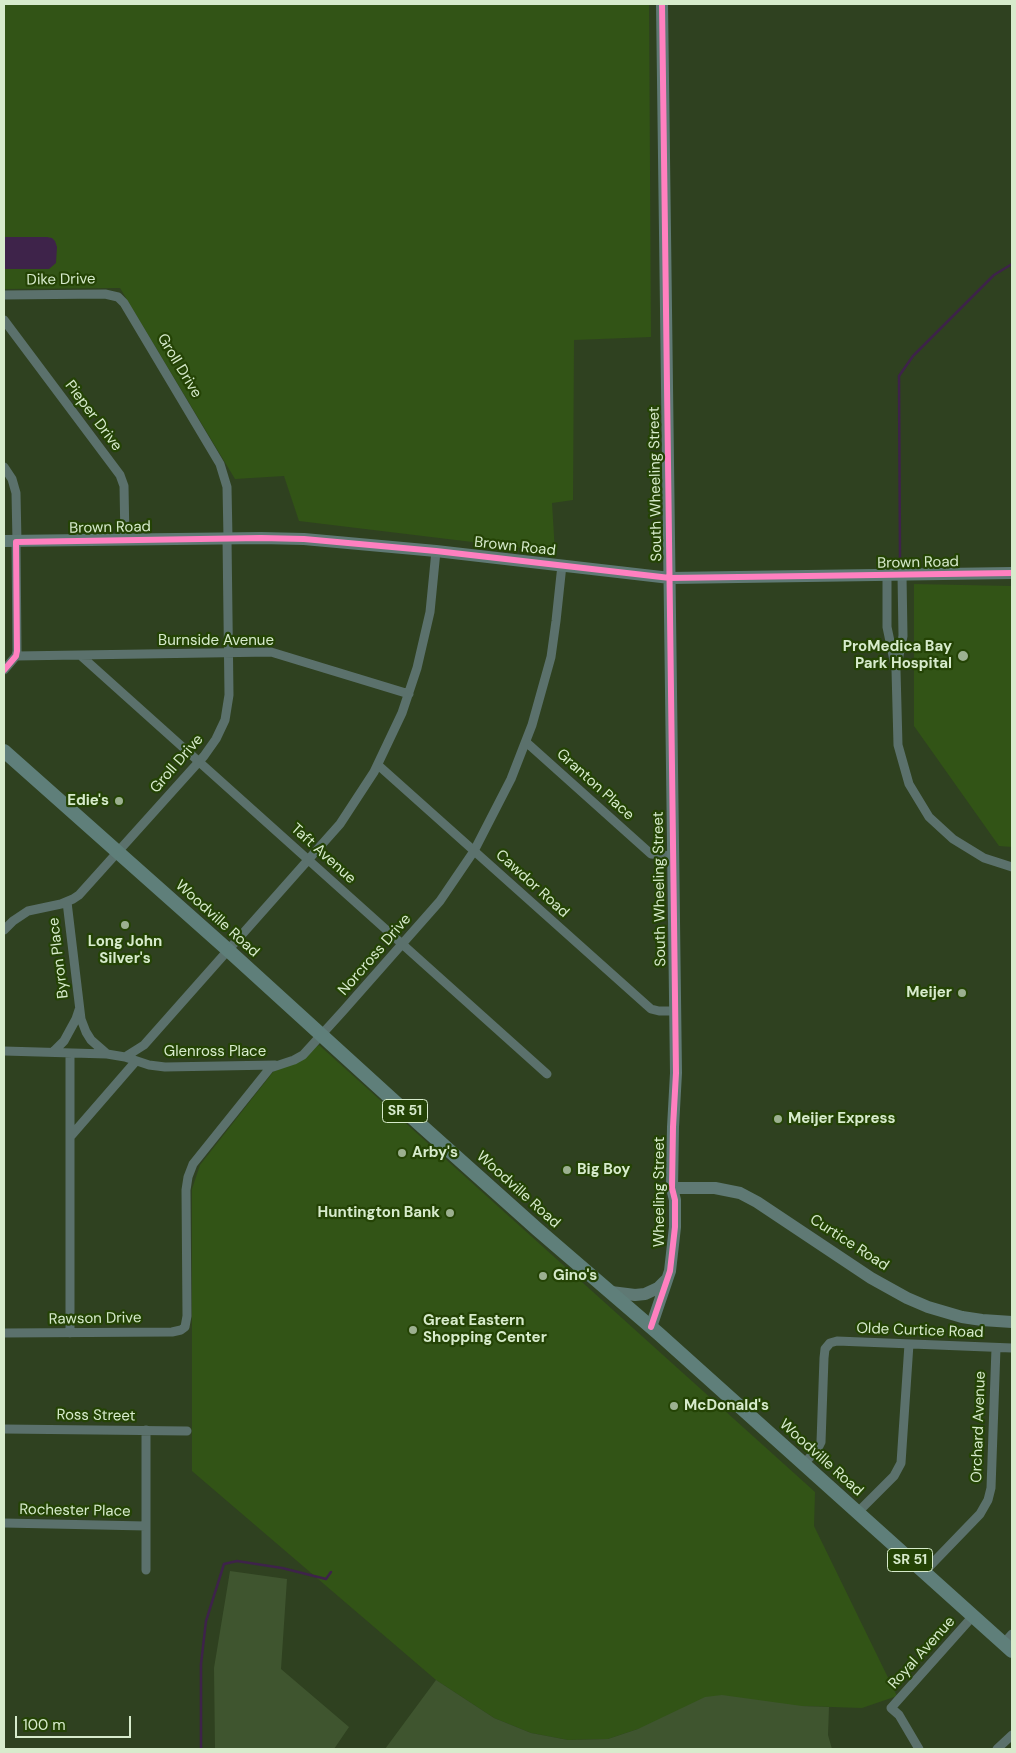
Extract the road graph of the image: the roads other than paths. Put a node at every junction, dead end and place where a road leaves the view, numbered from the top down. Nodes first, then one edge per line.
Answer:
1 (662, 4) edge
2 (4, 295) edge
3 (118, 297) joint
4 (4, 320) edge
5 (4, 467) edge
6 (228, 538) junction
7 (125, 540) junction
8 (12, 542) edge
9 (436, 552) junction
10 (562, 565) junction
11 (1012, 573) edge
12 (902, 575) junction
13 (887, 576) junction
14 (670, 578) junction
15 (229, 653) junction
16 (80, 655) junction
17 (16, 656) junction
18 (4, 670) edge
19 (896, 670) junction
20 (409, 694) junction
21 (526, 742) junction
22 (4, 751) edge
23 (198, 762) junction
24 (378, 765) junction
25 (474, 851) junction
26 (118, 852) junction
27 (672, 856) junction
28 (308, 860) junction
29 (1012, 866) edge
30 (67, 902) junction
31 (4, 930) edge
32 (403, 944) junction
33 (228, 950) junction
34 (79, 1010) junction
35 (674, 1011) junction
36 (322, 1035) junction
37 (4, 1051) edge
38 (53, 1052) junction
39 (70, 1053) junction
40 (107, 1054) junction
41 (675, 1054) joint
42 (125, 1057) junction
43 (136, 1061) junction
44 (275, 1065) junction
45 (547, 1074) dead end
46 (70, 1137) junction
47 (672, 1188) junction
48 (668, 1277) junction
49 (611, 1292) junction
50 (1012, 1322) edge
51 (651, 1327) junction
52 (70, 1333) junction
53 (4, 1334) edge
54 (909, 1344) junction
55 (996, 1348) junction
56 (1012, 1348) edge
57 (4, 1429) edge
58 (146, 1430) junction
59 (187, 1431) dead end
60 (803, 1465) junction
61 (857, 1513) junction
62 (4, 1523) edge
63 (146, 1526) junction
64 (146, 1570) dead end
65 (924, 1572) junction
66 (973, 1616) junction
67 (1009, 1643) edge
68 (1012, 1735) edge
69 (920, 1749) edge
70 (997, 1749) edge

1 - 14 street, South Wheeling Street
2 - 3 street, Dike Drive
3 - 6 street, Groll Drive
4 - 7 street, Pieper Drive
5 - 8 street
6 - 7 street, Brown Road
6 - 9 street, Brown Road
6 - 15 street, Groll Drive
7 - 8 street, Brown Road
8 - 17 street
9 - 10 street, Brown Road
9 - 20 street
10 - 14 street, Brown Road
10 - 21 street, Norcross Drive
11 - 12 street, Brown Road
12 - 13 street, Brown Road
12 - 19 street
13 - 14 street, Brown Road
13 - 19 street
14 - 27 street, South Wheeling Street
15 - 16 street, Burnside Avenue
15 - 20 street, Burnside Avenue
15 - 23 street, Groll Drive
16 - 17 street, Burnside Avenue
16 - 23 street, Taft Avenue
17 - 18 street
19 - 29 street
20 - 24 street
21 - 25 street, Norcross Drive
21 - 27 street, Granton Place
22 - 26 main road, Woodville Road / SR 51
23 - 26 street, Groll Drive
23 - 28 street, Taft Avenue
24 - 25 street, Cawdor Road
24 - 28 street
25 - 32 street, Norcross Drive
25 - 35 street, Cawdor Road
26 - 30 street, Groll Drive
26 - 33 main road, Woodville Road / SR 51
27 - 35 street, South Wheeling Street
28 - 32 street, Taft Avenue
28 - 33 street
30 - 31 street, Groll Drive
30 - 34 street, Byron Place
32 - 36 street, Norcross Drive
32 - 45 street, Taft Avenue
33 - 36 main road, Woodville Road / SR 51
33 - 42 street
34 - 38 street, Byron Place
34 - 40 street, Byron Place
35 - 41 street, South Wheeling Street
36 - 44 street, Norcross Drive
36 - 49 main road, Woodville Road / SR 51
37 - 38 street, Glenross Place
38 - 39 street, Glenross Place
39 - 40 street, Glenross Place
39 - 46 street
40 - 42 street, Glenross Place
41 - 47 street, Wheeling Street
42 - 43 street, Glenross Place
43 - 44 street, Glenross Place
43 - 46 street
44 - 52 street, Rawson Drive
46 - 52 street
47 - 48 street, Wheeling Street
47 - 50 street, Curtice Road
48 - 49 street
48 - 51 street, Wheeling Street
49 - 51 main road, Woodville Road / SR 51
51 - 60 main road, Woodville Road / SR 51
52 - 53 street, Rawson Drive
54 - 55 street, Olde Curtice Road
54 - 60 street, Olde Curtice Road
54 - 61 street
55 - 56 street, Olde Curtice Road
55 - 65 street, Orchard Avenue
57 - 58 street, Ross Street
58 - 59 street, Ross Street
58 - 63 street
60 - 61 main road, Woodville Road / SR 51
61 - 65 main road, Woodville Road / SR 51
62 - 63 street, Rochester Place
63 - 64 street
65 - 66 main road, Woodville Road / SR 51
66 - 67 main road, Woodville Road / SR 51
66 - 69 street, Royal Avenue
68 - 70 street

